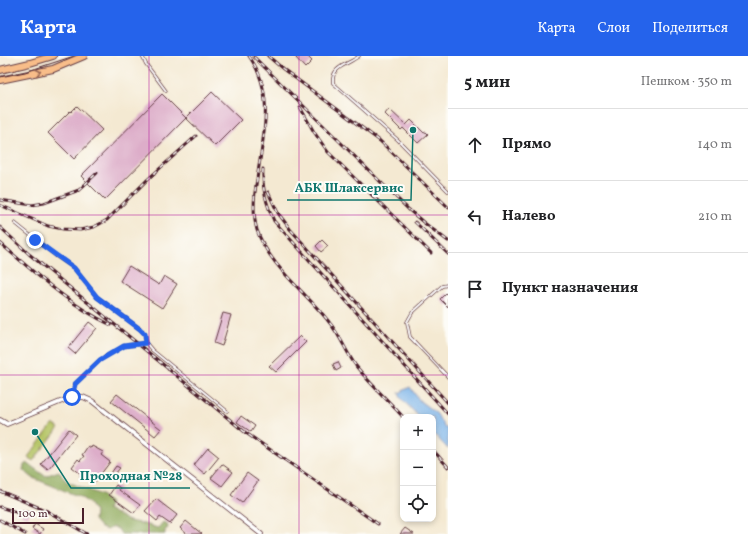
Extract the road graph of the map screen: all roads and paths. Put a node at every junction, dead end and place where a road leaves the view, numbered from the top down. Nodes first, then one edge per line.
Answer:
1 (53, 56) edge
2 (84, 56) edge
3 (142, 56) edge
4 (359, 56) edge
5 (0, 70) edge
6 (0, 80) edge
7 (166, 90) dead end
8 (448, 191) edge
9 (15, 223) dead end
10 (448, 285) edge
11 (146, 343) junction
12 (448, 377) edge
13 (72, 397) junction
14 (227, 411) dead end
15 (0, 420) edge
16 (261, 534) edge

1 - 5 main road
6 -> 2 main road
3 - 7 lane
4 - 8 lane
9 - 11 lane
10 - 12 lane
11 - 13 lane
11 - 14 lane
13 - 15 street
13 - 16 street

